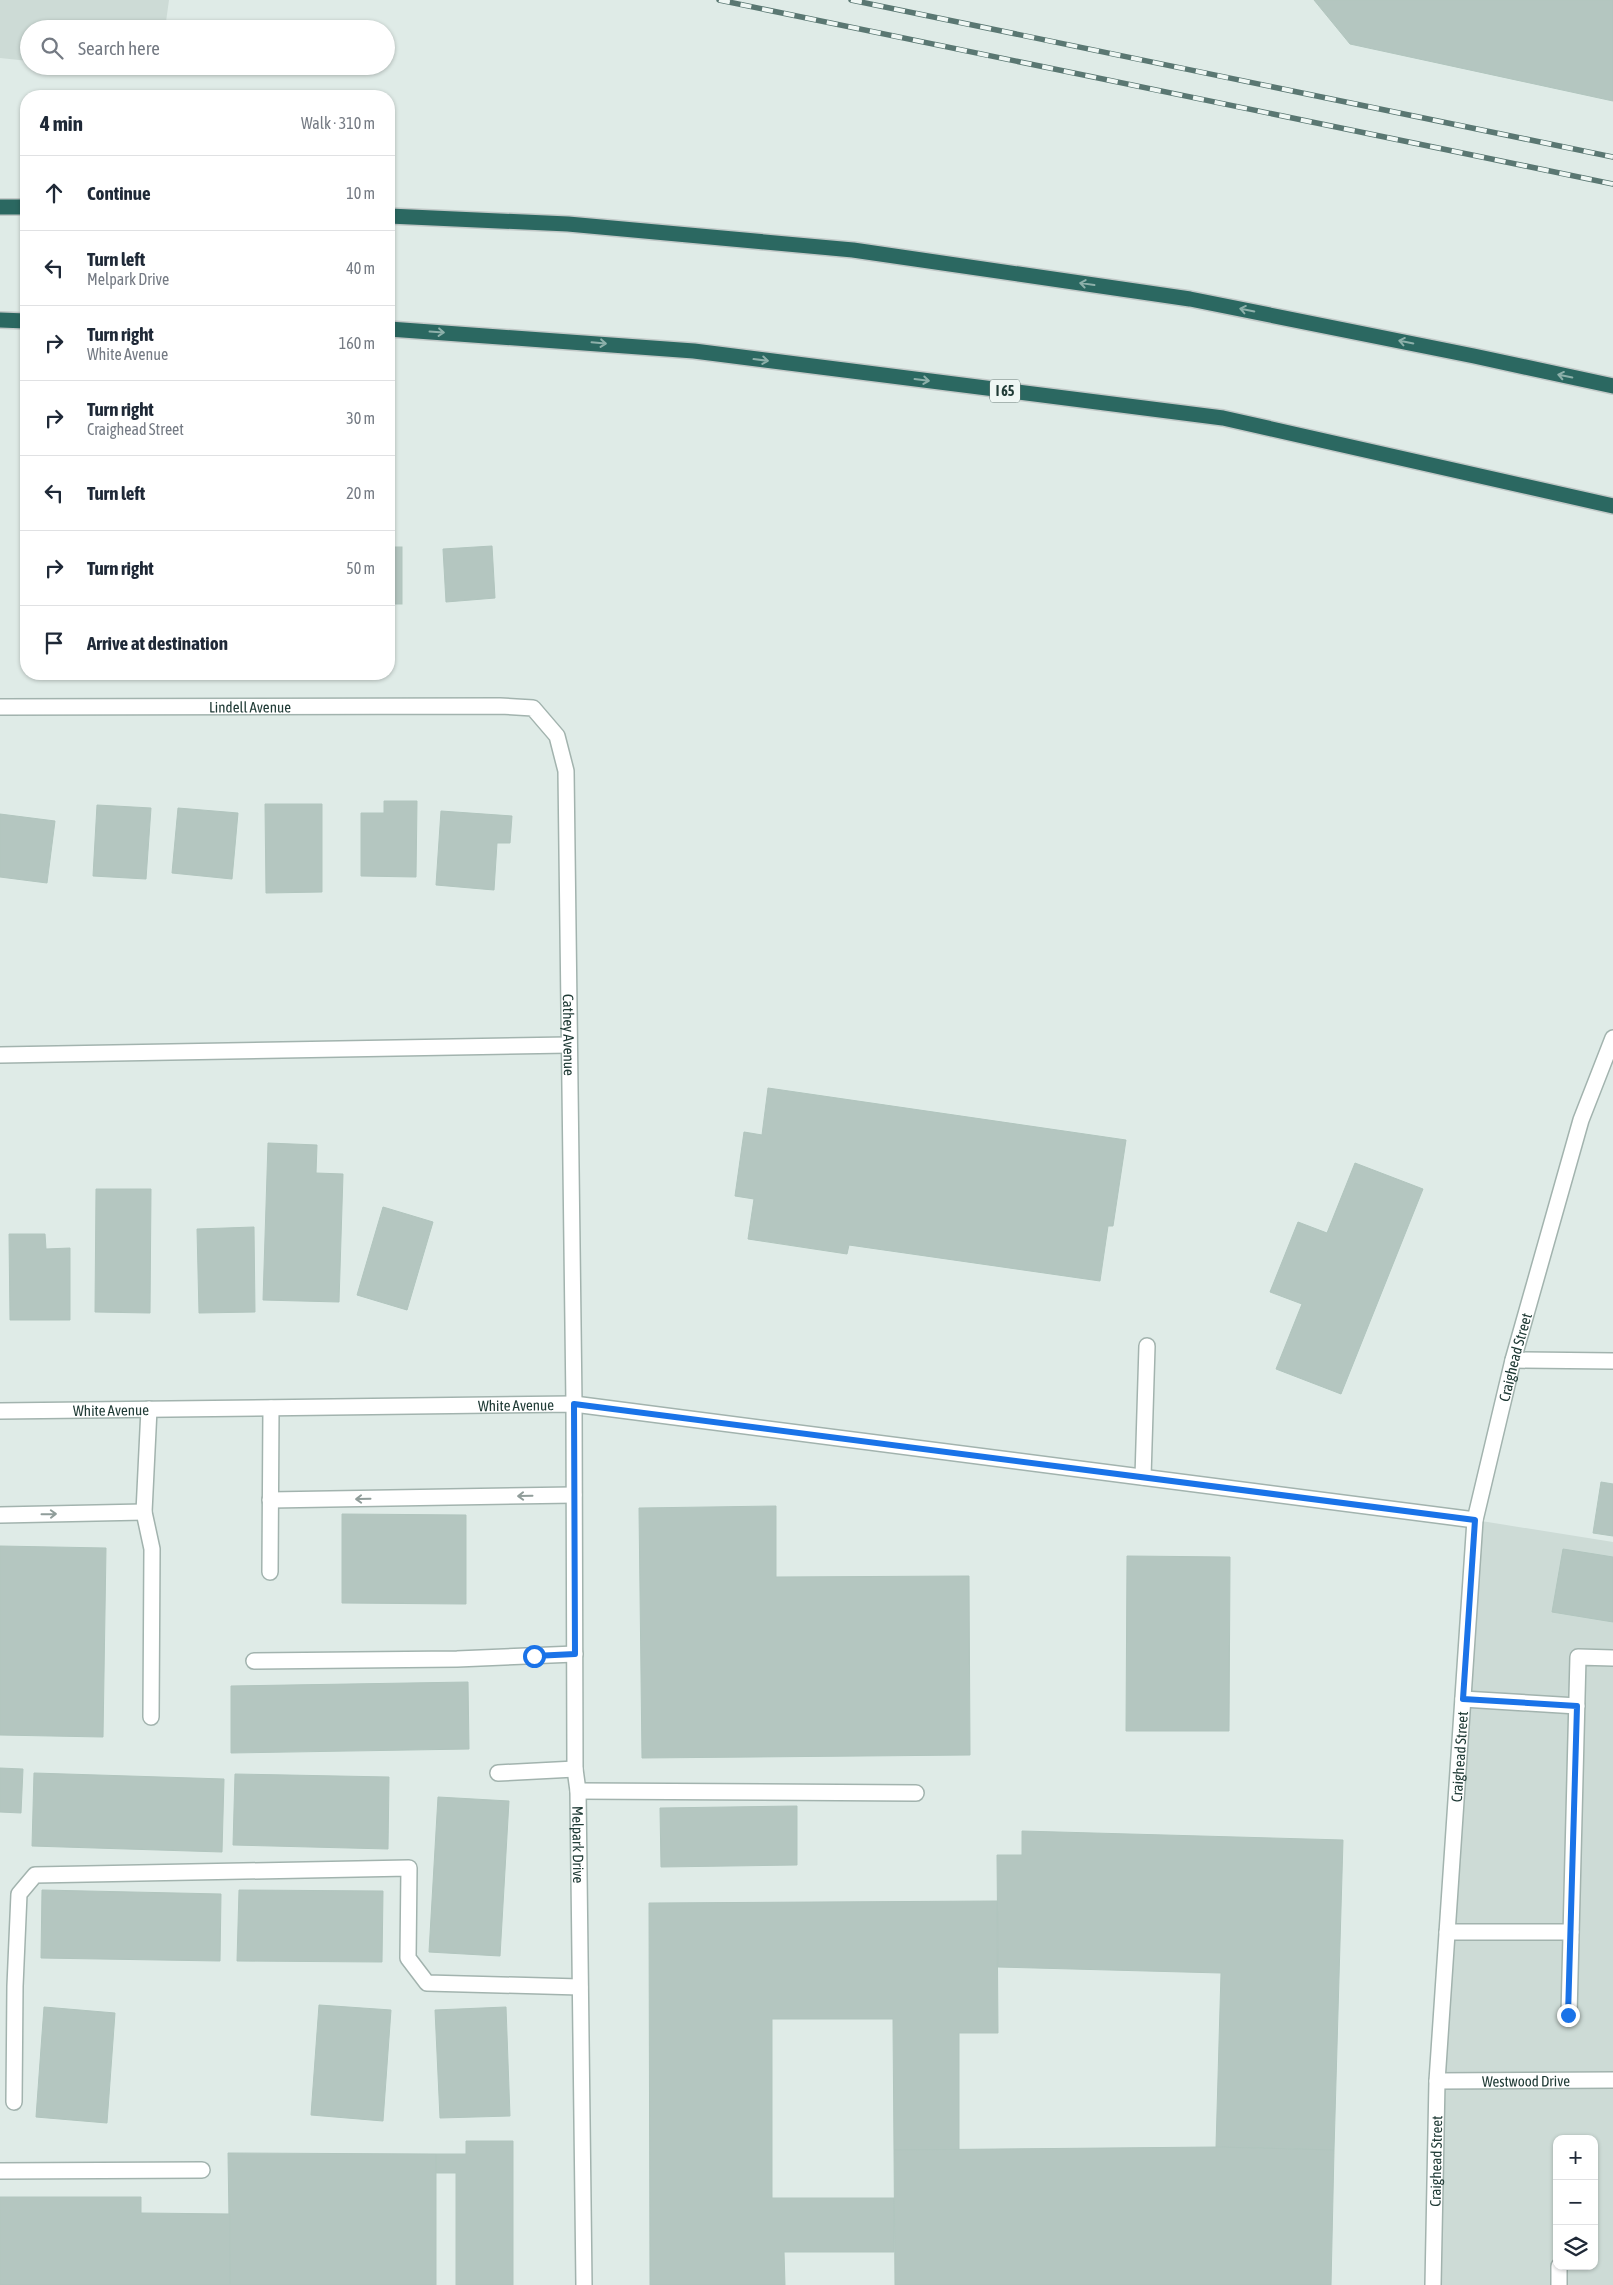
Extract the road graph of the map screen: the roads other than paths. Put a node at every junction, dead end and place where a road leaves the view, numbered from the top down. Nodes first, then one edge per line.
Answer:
1 (0, 207) edge
2 (20, 207) edge
3 (395, 216) edge
4 (0, 320) edge
5 (20, 321) edge
6 (395, 329) edge
7 (1613, 386) edge
8 (1613, 506) edge
9 (500, 706) joint
10 (0, 707) edge
11 (1613, 1038) edge
12 (569, 1045) junction
13 (0, 1055) edge
14 (1147, 1346) dead end
15 (1513, 1360) junction
16 (1613, 1361) edge
17 (574, 1404) junction
18 (271, 1408) junction
19 (149, 1409) junction
20 (0, 1411) edge
21 (1143, 1477) junction
22 (574, 1495) junction
23 (270, 1500) junction
24 (144, 1512) junction
25 (0, 1515) edge
26 (1475, 1520) junction
27 (270, 1572) dead end
28 (575, 1654) junction
29 (1613, 1658) edge
30 (254, 1661) dead end
31 (1463, 1699) junction
32 (1577, 1706) junction
33 (151, 1717) dead end
34 (575, 1769) junction
35 (498, 1773) dead end
36 (578, 1790) junction
37 (916, 1793) dead end
38 (1448, 1932) junction
39 (1571, 1932) junction
40 (7, 1986) edge
41 (580, 1987) junction
42 (1568, 2015) dead end
43 (1613, 2080) edge
44 (1437, 2081) junction
45 (14, 2102) dead end
46 (202, 2170) dead end
47 (0, 2171) edge
48 (1559, 2270) edge
49 (584, 2285) edge
50 (1433, 2285) edge
51 (1559, 2285) edge

1 - 2 highway
7 -> 3 highway
4 - 5 highway
6 -> 8 highway, I 65
9 - 10 street, Lindell Avenue
9 - 12 street, Cathey Avenue
11 - 15 street, Craighead Street
12 - 13 street
12 - 17 street, Cathey Avenue
14 - 21 street
15 - 16 street
15 - 26 street, Craighead Street
17 - 18 street, White Avenue
17 - 21 street, White Avenue
17 - 22 street, Melpark Drive
18 - 19 street, White Avenue
18 - 23 street
19 - 20 street, White Avenue
19 - 24 street
21 - 26 street, White Avenue
22 -> 23 street
22 - 28 street, Melpark Drive
23 - 27 street
25 -> 24 street
24 - 33 street
26 - 31 street, Craighead Street
28 - 30 street
28 - 34 street, Melpark Drive
29 - 32 street
31 - 32 street
31 - 38 street, Craighead Street
32 - 39 street
34 - 35 street
34 - 36 street, Melpark Drive
36 - 37 street
36 - 41 street, Melpark Drive
38 - 39 street
38 - 44 street, Craighead Street
39 - 42 street
40 - 41 street
40 - 45 street
41 - 49 street, Melpark Drive
43 - 44 street, Westwood Drive
44 - 50 street, Craighead Street
46 - 47 street
48 - 51 street

